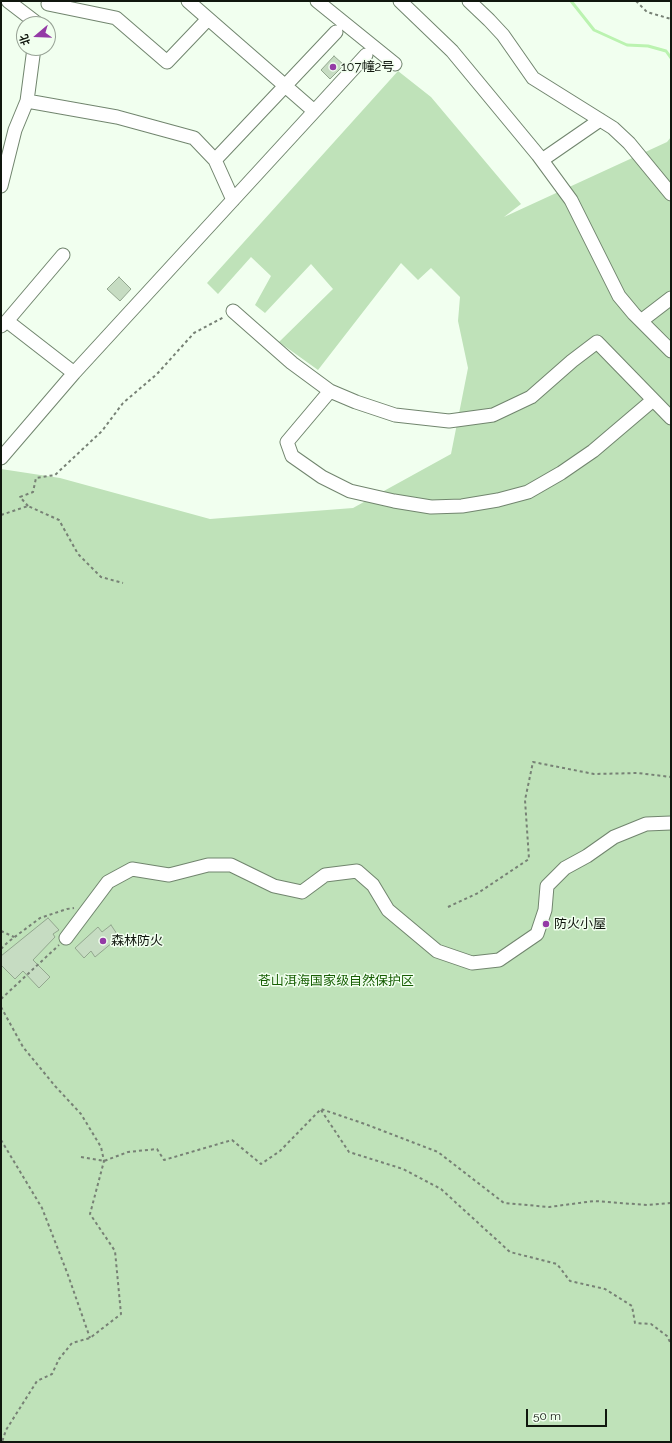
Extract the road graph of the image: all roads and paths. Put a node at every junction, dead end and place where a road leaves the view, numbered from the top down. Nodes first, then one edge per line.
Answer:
1 (8, 1) edge
2 (188, 1) edge
3 (317, 1) edge
4 (400, 1) edge
5 (469, 1) edge
6 (636, 1) edge
7 (48, 3) edge
8 (28, 16) edge
9 (42, 16) edge
10 (208, 18) junction
11 (671, 19) edge
12 (336, 32) dead end
13 (366, 55) dead end
14 (33, 56) edge
15 (395, 64) dead end
16 (285, 86) junction
17 (27, 101) junction
18 (314, 111) junction
19 (600, 120) junction
20 (215, 160) junction
21 (542, 160) junction
22 (1, 186) edge
23 (671, 194) edge
24 (233, 200) junction
25 (63, 255) dead end
26 (671, 298) edge
27 (234, 311) joint
28 (641, 321) junction
29 (4, 324) edge
30 (671, 351) edge
31 (74, 373) junction
32 (330, 391) junction
33 (652, 400) junction
34 (671, 418) edge
35 (1, 458) edge
36 (28, 506) junction
37 (1, 515) edge
38 (123, 583) dead end
39 (671, 777) edge
40 (671, 823) edge
41 (448, 906) dead end
42 (89, 907) junction
43 (1, 931) edge
44 (14, 937) junction
45 (66, 938) joint
46 (1, 949) edge
47 (1, 999) edge
48 (1, 1007) edge
49 (321, 1109) junction
50 (1, 1140) edge
51 (81, 1157) dead end
52 (104, 1161) junction
53 (671, 1203) edge
54 (90, 1338) junction
55 (671, 1344) edge
56 (2, 1442) edge

1 - 8 street
2 - 10 street
3 - 15 street
4 - 21 street
5 - 19 street
6 - 11 path
7 - 9 street
7 - 10 street
10 - 16 street
12 - 16 street
13 - 18 street
14 - 17 street
16 - 18 street
16 - 20 street
17 - 20 street
17 - 22 street
18 - 24 street
19 - 21 street
19 - 23 street
20 - 24 street
21 - 28 street
24 - 31 street
25 - 29 street
26 - 28 street
27 - 32 street
27 - 36 path
28 - 30 street
29 - 31 street
31 - 35 street
32 - 33 street
32 - 33 street
33 - 34 street
36 - 37 path
36 - 38 path
39 - 41 path
40 - 42 street
42 - 44 path
42 - 45 street
43 - 44 path
44 - 46 path
45 - 47 path
48 - 52 path
49 - 52 path
49 - 53 path
49 - 55 path
50 - 54 path
51 - 52 path
52 - 54 path
54 - 56 path

